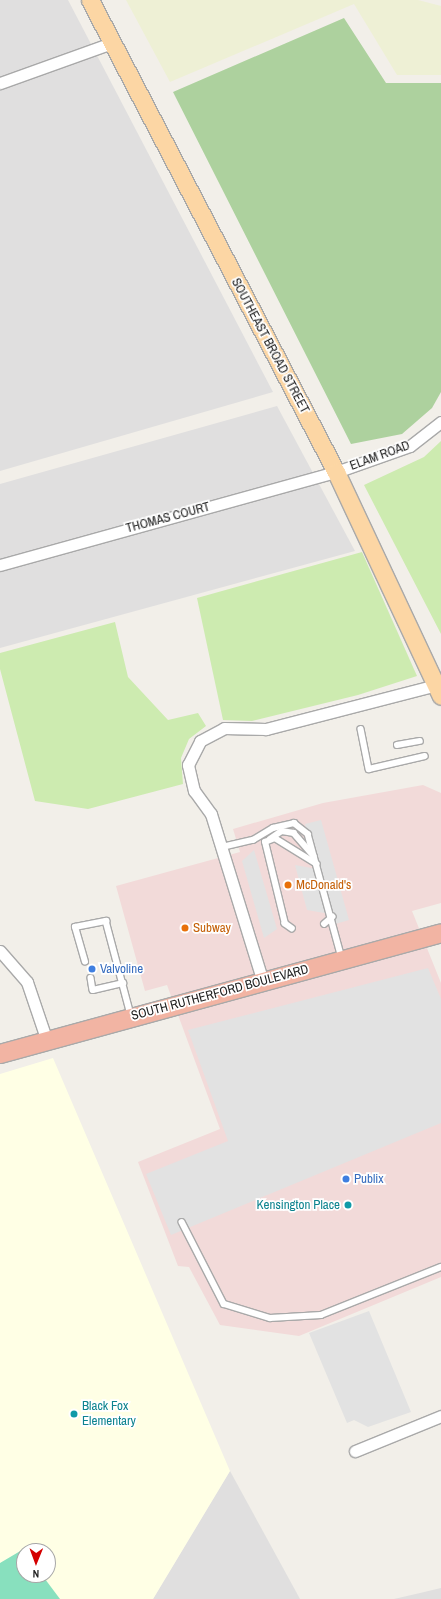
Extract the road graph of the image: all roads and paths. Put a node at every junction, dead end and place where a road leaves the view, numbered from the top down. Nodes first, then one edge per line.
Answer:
1 (90, 0) edge
2 (112, 43) junction
3 (0, 83) edge
4 (441, 422) edge
5 (336, 472) junction
6 (0, 565) edge
7 (438, 690) edge
8 (361, 729) dead end
9 (420, 741) dead end
10 (397, 745) dead end
11 (373, 750) dead end
12 (365, 752) junction
13 (425, 756) dead end
14 (255, 839) junction
15 (270, 839) junction
16 (256, 846) dead end
17 (222, 847) junction
18 (315, 858) junction
19 (317, 864) junction
20 (332, 917) junction
21 (324, 924) dead end
22 (292, 929) dead end
23 (441, 933) edge
24 (0, 951) edge
25 (343, 960) junction
26 (85, 962) dead end
27 (91, 978) dead end
28 (123, 982) junction
29 (263, 982) junction
30 (132, 1018) junction
31 (47, 1041) junction
32 (0, 1054) edge
33 (182, 1222) dead end
34 (441, 1267) edge
35 (441, 1416) edge
36 (355, 1452) dead end

1 - 2 main road, SOUTHEAST BROAD STREET
2 - 3 street
2 - 5 main road, SOUTHEAST BROAD STREET
4 - 5 street, ELAM ROAD
5 - 6 street, THOMAS COURT
5 - 7 main road, SOUTHEAST BROAD STREET
7 - 17 street
8 - 12 lane
9 - 10 lane
11 - 12 lane
12 - 13 lane
14 - 16 lane
14 - 17 lane
14 - 18 lane
15 - 18 lane
15 - 19 lane
15 - 22 lane
17 - 29 street
18 - 19 lane
19 - 20 lane
20 - 21 lane
20 - 25 lane
23 - 25 highway, SOUTH RUTHERFORD BOULEVARD
24 - 31 street
25 - 29 highway, SOUTH RUTHERFORD BOULEVARD
26 - 28 lane
27 - 28 lane
28 - 30 lane
29 - 30 highway, SOUTH RUTHERFORD BOULEVARD
30 - 31 highway, SOUTH RUTHERFORD BOULEVARD
31 - 32 highway, SOUTH RUTHERFORD BOULEVARD
33 - 34 lane
35 - 36 street

